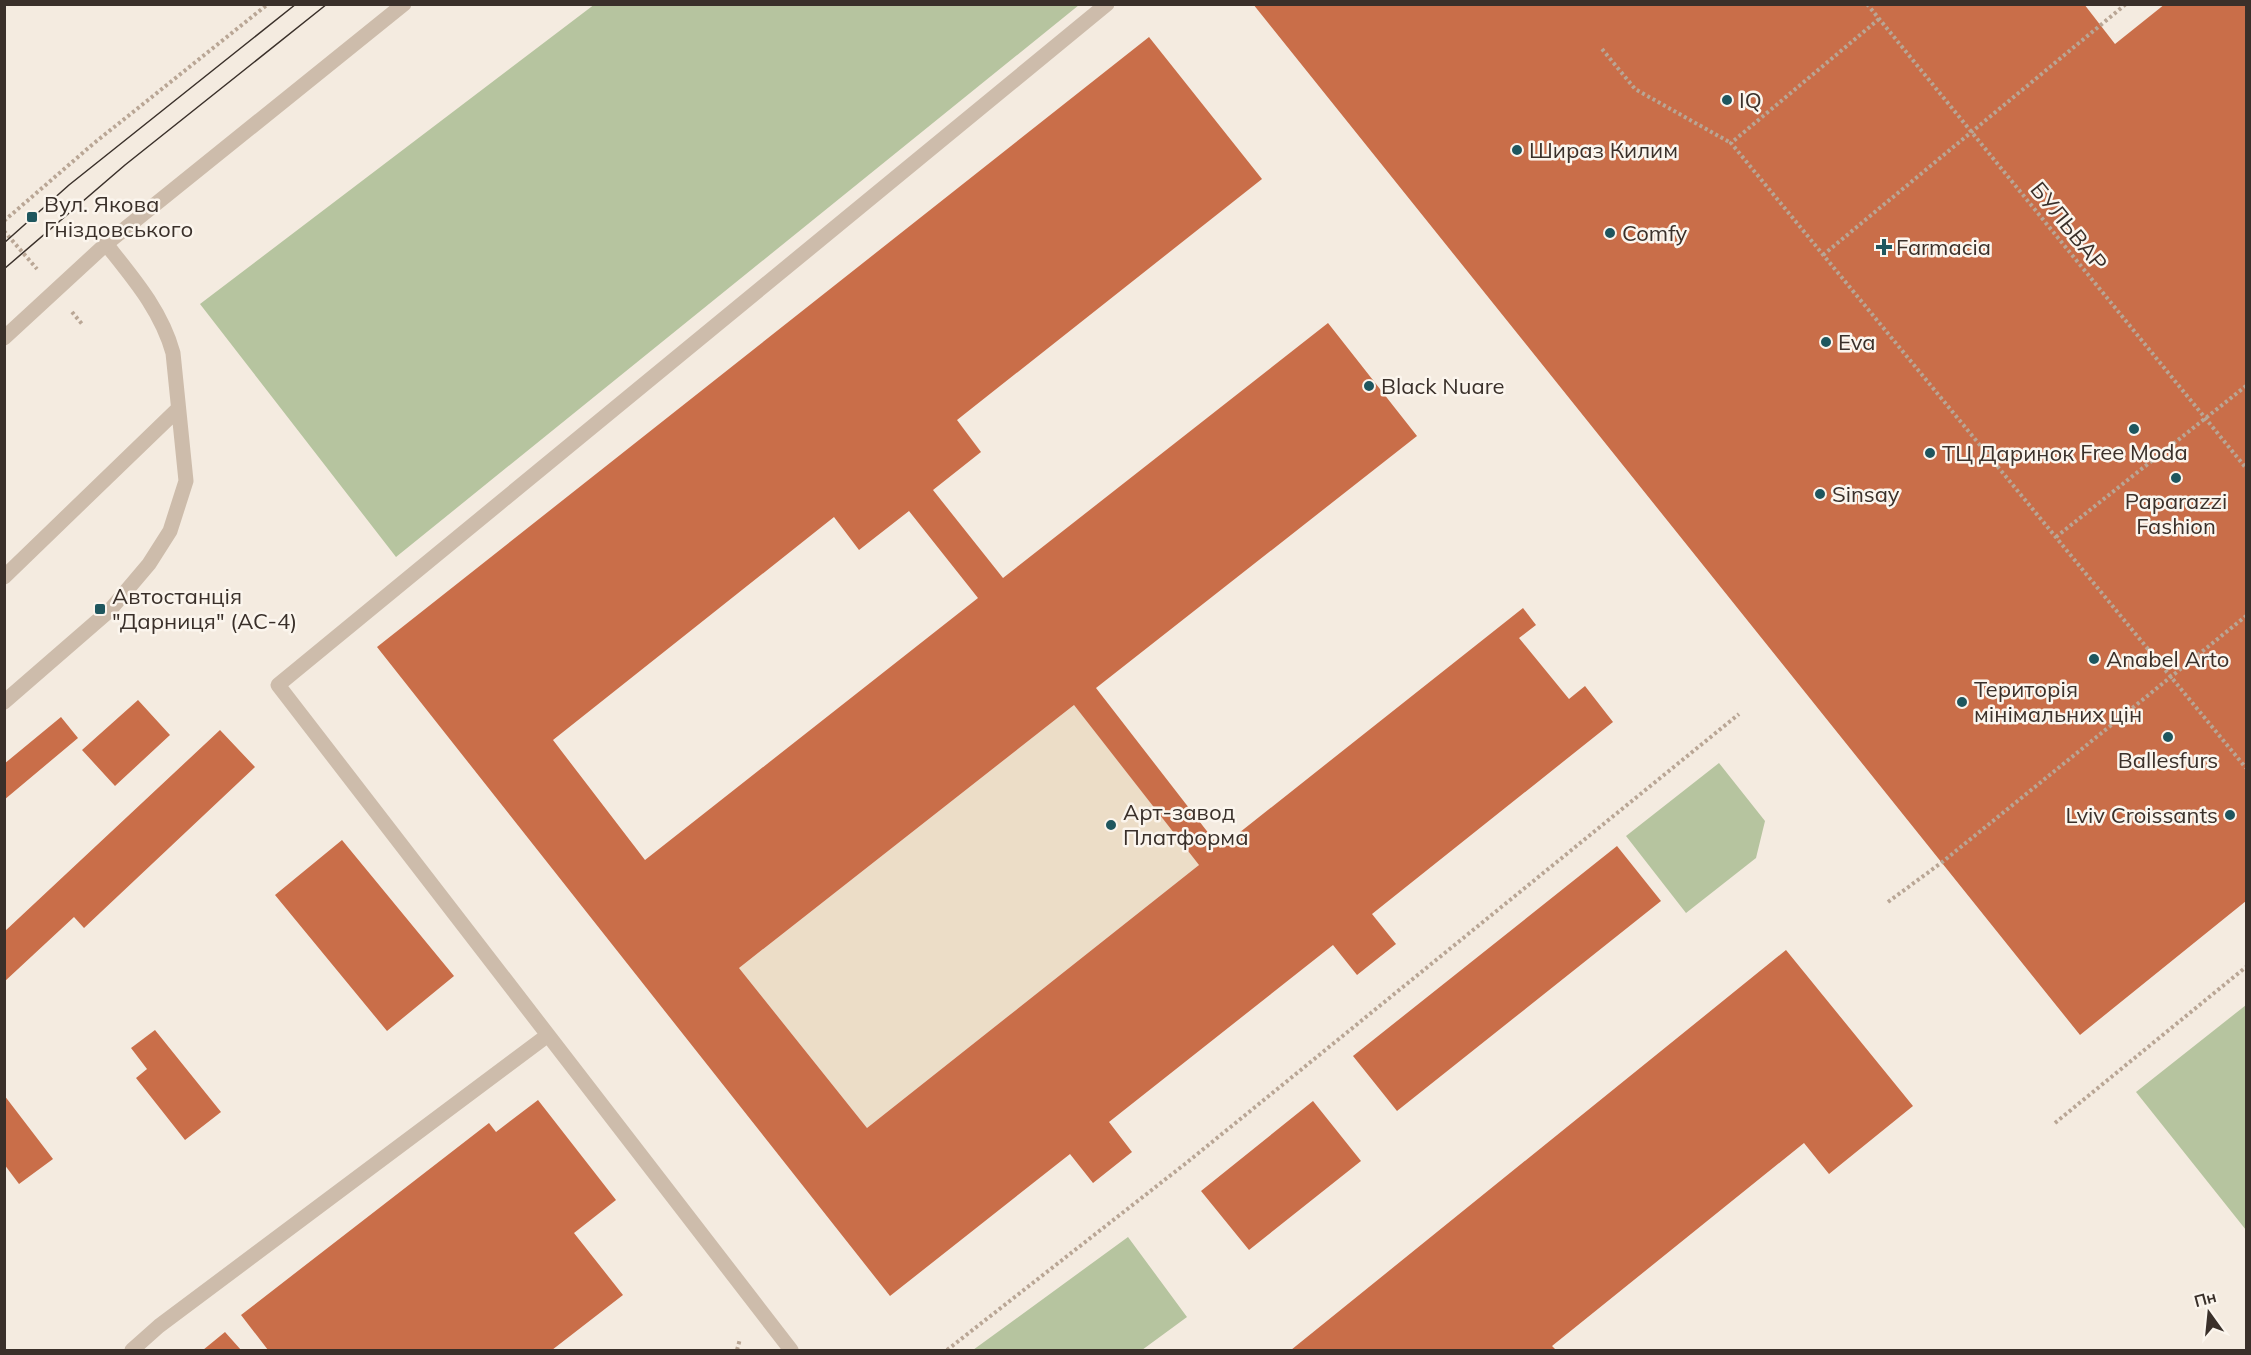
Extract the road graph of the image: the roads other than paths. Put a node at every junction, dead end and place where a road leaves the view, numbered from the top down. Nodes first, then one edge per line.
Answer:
1 (404, 4) edge
2 (1107, 4) edge
3 (106, 244) junction
4 (4, 338) edge
5 (178, 409) junction
6 (4, 577) edge
7 (4, 702) edge
8 (548, 1035) junction
9 (132, 1350) edge
10 (791, 1350) edge

1 - 3 street
2 - 8 street
3 - 4 street
3 - 5 street
5 - 6 street
5 - 7 street
8 - 9 street
8 - 10 street

